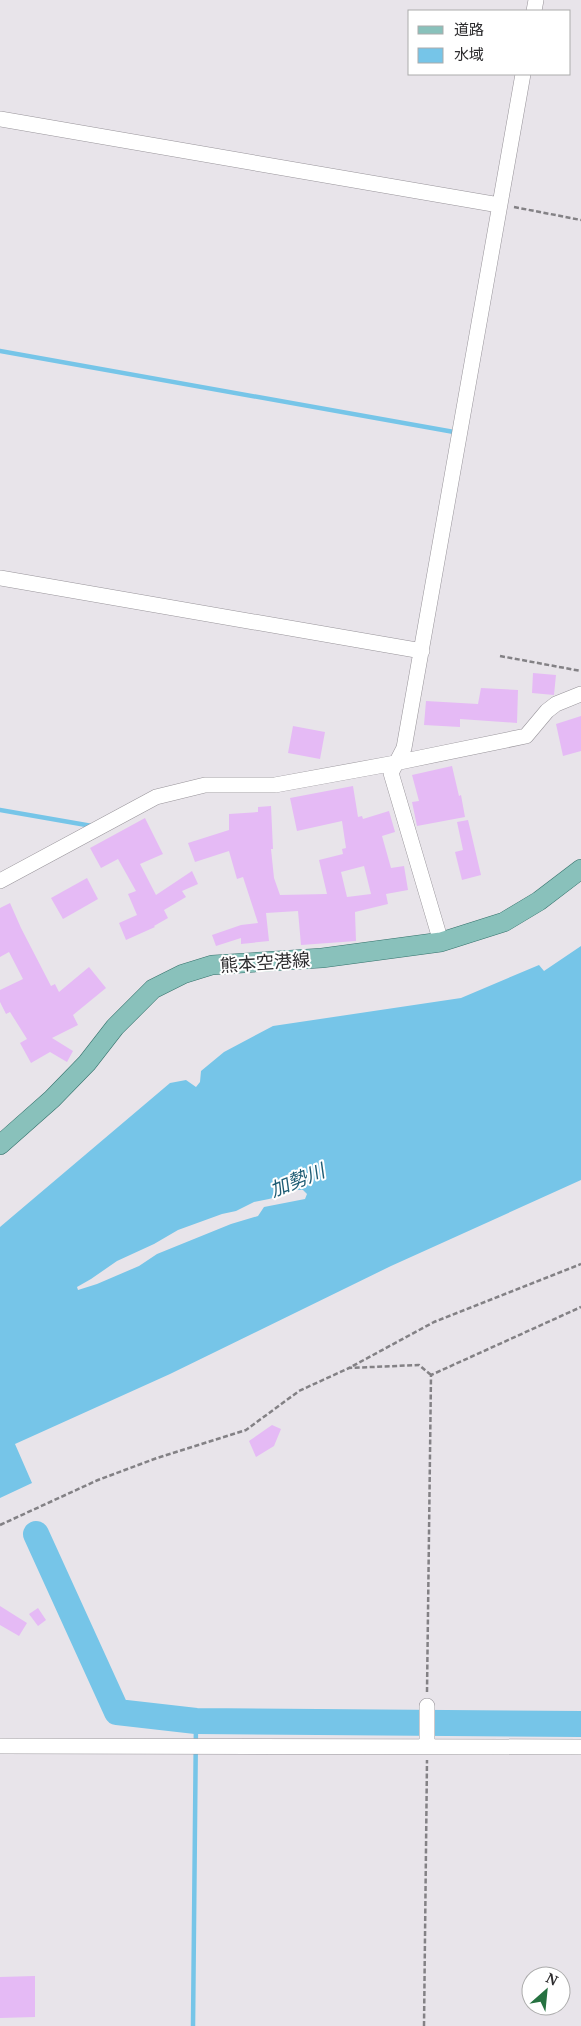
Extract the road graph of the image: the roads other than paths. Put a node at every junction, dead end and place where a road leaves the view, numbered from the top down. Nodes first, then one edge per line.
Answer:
1 (523, 75) edge
2 (0, 119) edge
3 (499, 205) junction
4 (0, 578) edge
5 (422, 651) junction
6 (581, 694) edge
7 (395, 763) junction
8 (581, 869) edge
9 (0, 881) edge
10 (440, 942) junction
11 (0, 1145) edge
12 (427, 1706) road end
13 (427, 1744) junction
14 (0, 1746) edge
15 (581, 1747) edge

1 - 3 street
2 - 3 street
3 - 5 street
4 - 5 street
5 - 7 street
6 - 7 street
7 - 9 street
7 - 10 street
8 - 10 main road, 熊本空港線
10 - 11 main road, 熊本空港線
12 - 13 street
13 - 14 street
13 - 15 street

